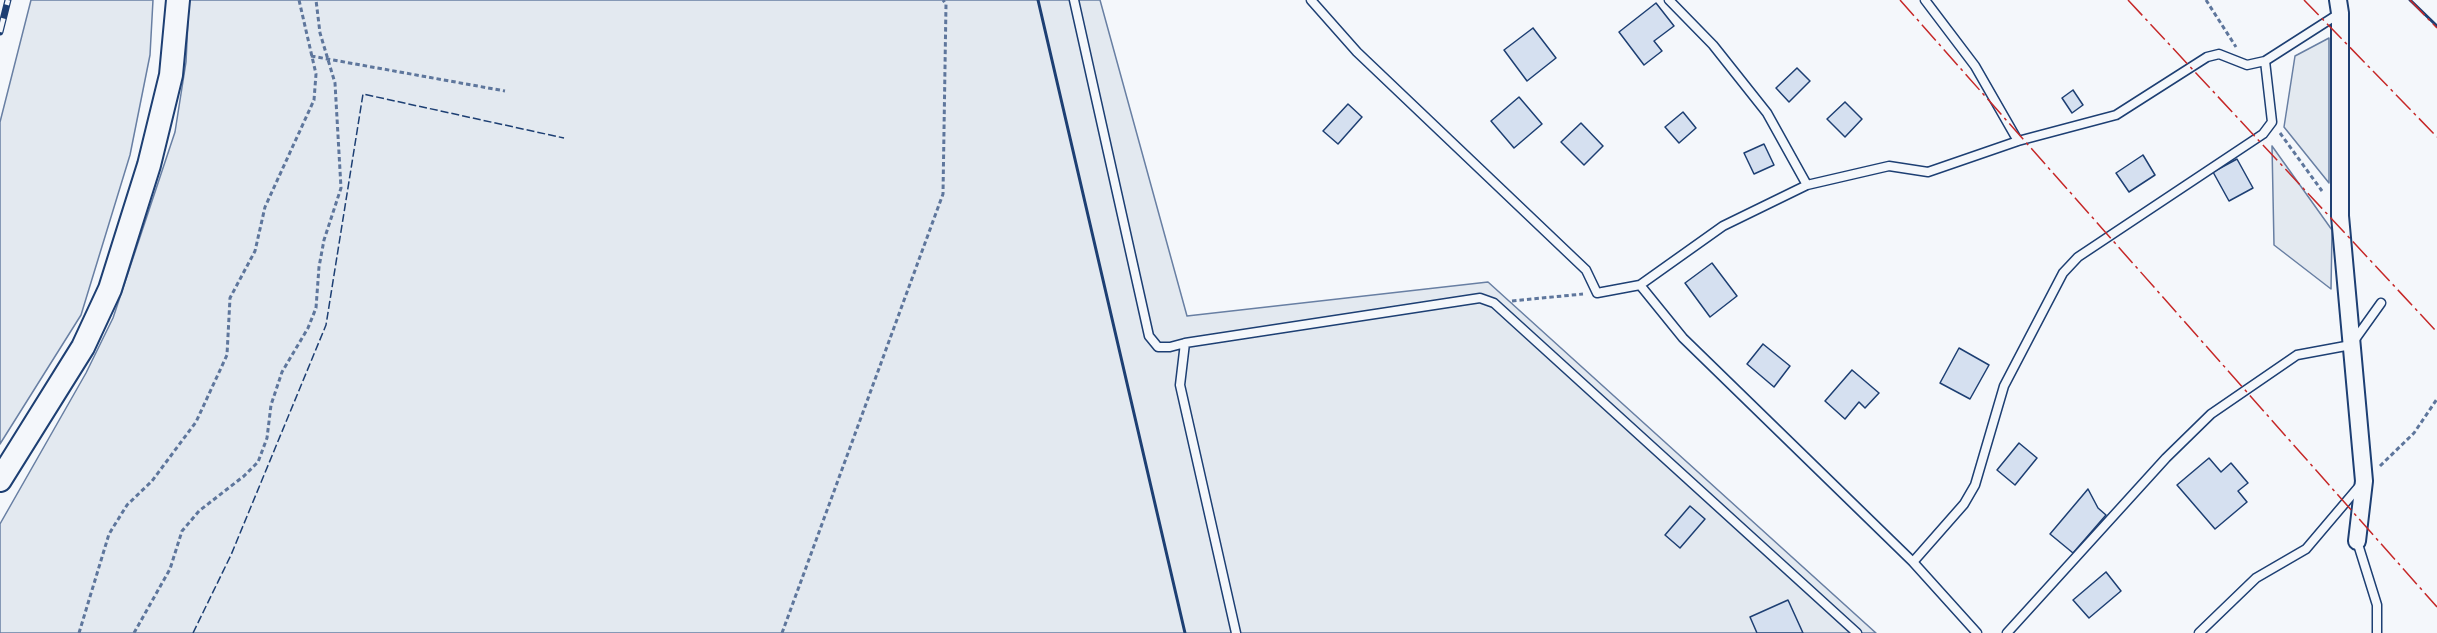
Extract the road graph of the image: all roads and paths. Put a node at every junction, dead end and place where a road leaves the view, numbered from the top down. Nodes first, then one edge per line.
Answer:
1 (178, 0) edge
2 (299, 0) edge
3 (316, 0) edge
4 (943, 0) edge
5 (1074, 0) edge
6 (1311, 0) edge
7 (1669, 0) edge
8 (1925, 0) edge
9 (2206, 0) edge
10 (2339, 6) edge
11 (311, 56) junction
12 (327, 59) junction
13 (2265, 61) junction
14 (2247, 64) junction
15 (505, 90) dead end
16 (2272, 122) junction
17 (2018, 141) junction
18 (1807, 184) junction
19 (2340, 216) junction
20 (1640, 285) junction
21 (1597, 293) junction
22 (1494, 303) junction
23 (2381, 303) dead end
24 (1185, 343) junction
25 (2351, 345) junction
26 (2437, 399) edge
27 (0, 480) edge
28 (2364, 481) junction
29 (2357, 541) joint
30 (1913, 562) junction
31 (79, 633) edge
32 (134, 633) edge
33 (782, 633) edge
34 (1236, 633) edge
35 (1857, 633) edge
36 (1977, 633) edge
37 (2007, 633) edge
38 (2199, 633) edge
39 (2377, 633) edge

1 - 27 main road
2 - 11 path
3 - 12 path
4 - 33 path
5 - 24 lane
6 - 21 lane
7 - 18 lane
8 - 17 lane
9 - 14 path
10 - 13 lane
10 - 19 street
11 - 12 path
11 - 31 path
12 - 15 path
12 - 32 path
13 - 14 lane
13 - 16 lane
14 - 17 lane
16 - 19 path
16 - 30 lane
17 - 18 lane
18 - 20 lane
19 - 25 street
20 - 21 lane
20 - 30 lane
21 - 22 path
22 - 24 lane
22 - 35 lane
23 - 25 lane
24 - 34 lane
25 - 28 street
25 - 37 lane
26 - 28 path
28 - 29 street
28 - 38 lane
29 - 39 lane
30 - 36 lane

